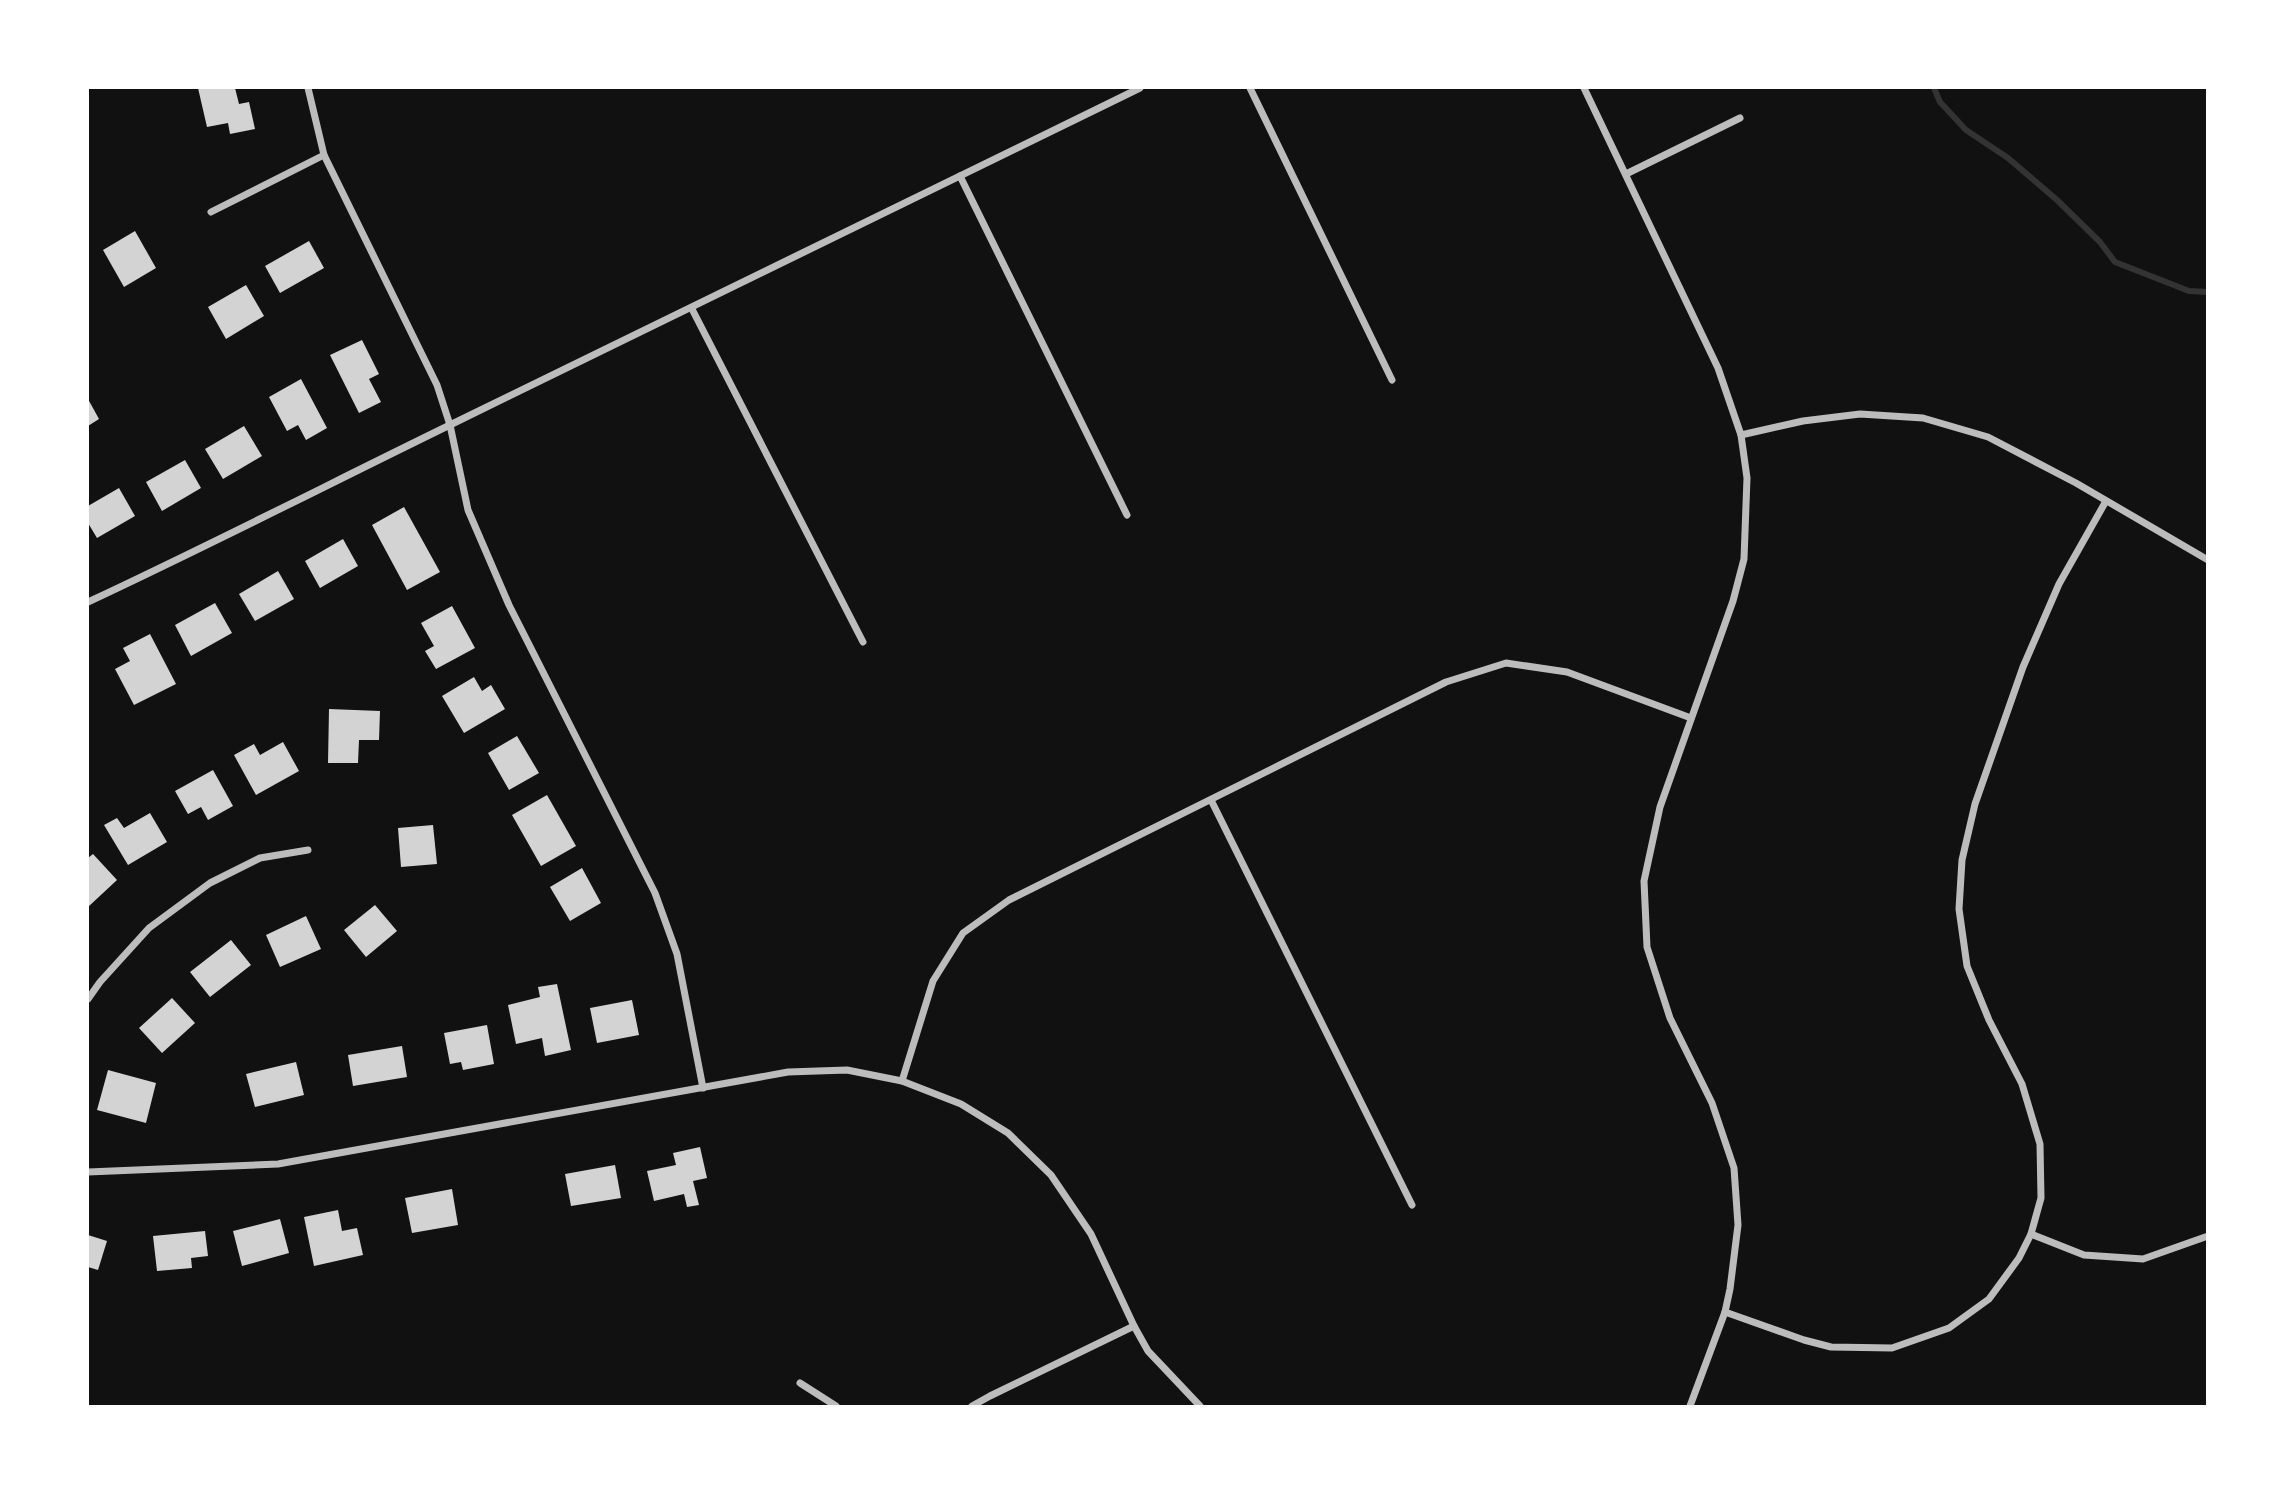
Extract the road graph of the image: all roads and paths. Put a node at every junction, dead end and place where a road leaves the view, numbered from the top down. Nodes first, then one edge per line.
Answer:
1 (308, 88) edge
2 (1140, 88) edge
3 (1250, 88) edge
4 (1584, 88) edge
5 (1741, 118) dead end
6 (324, 155) junction
7 (1626, 174) junction
8 (960, 176) junction
9 (211, 212) dead end
10 (692, 309) junction
11 (1392, 380) dead end
12 (450, 425) junction
13 (1741, 435) junction
14 (2106, 501) junction
15 (1127, 515) dead end
16 (2207, 561) edge
17 (88, 603) edge
18 (863, 642) dead end
19 (1691, 718) junction
20 (1211, 800) junction
21 (308, 850) dead end
22 (88, 999) edge
23 (902, 1081) junction
24 (704, 1088) junction
25 (88, 1172) edge
26 (1412, 1205) dead end
27 (2031, 1234) junction
28 (2207, 1236) edge
29 (1725, 1312) junction
30 (1134, 1326) junction
31 (800, 1383) dead end
32 (836, 1406) edge
33 (972, 1406) edge
34 (1200, 1406) edge
35 (1690, 1406) edge

1 - 6 street
2 - 8 street
3 - 11 street
4 - 7 street
5 - 7 street
6 - 9 street
6 - 12 street
7 - 13 street
8 - 10 street
8 - 15 street
10 - 12 street
10 - 18 street
12 - 17 street
12 - 24 street
13 - 14 street
13 - 19 street
14 - 16 street
14 - 27 street
19 - 20 street
19 - 29 street
20 - 23 street
20 - 26 street
21 - 22 street
23 - 24 street
23 - 30 street
24 - 25 street
27 - 28 street
27 - 29 street
29 - 35 street
30 - 33 street
30 - 34 street
31 - 32 street

